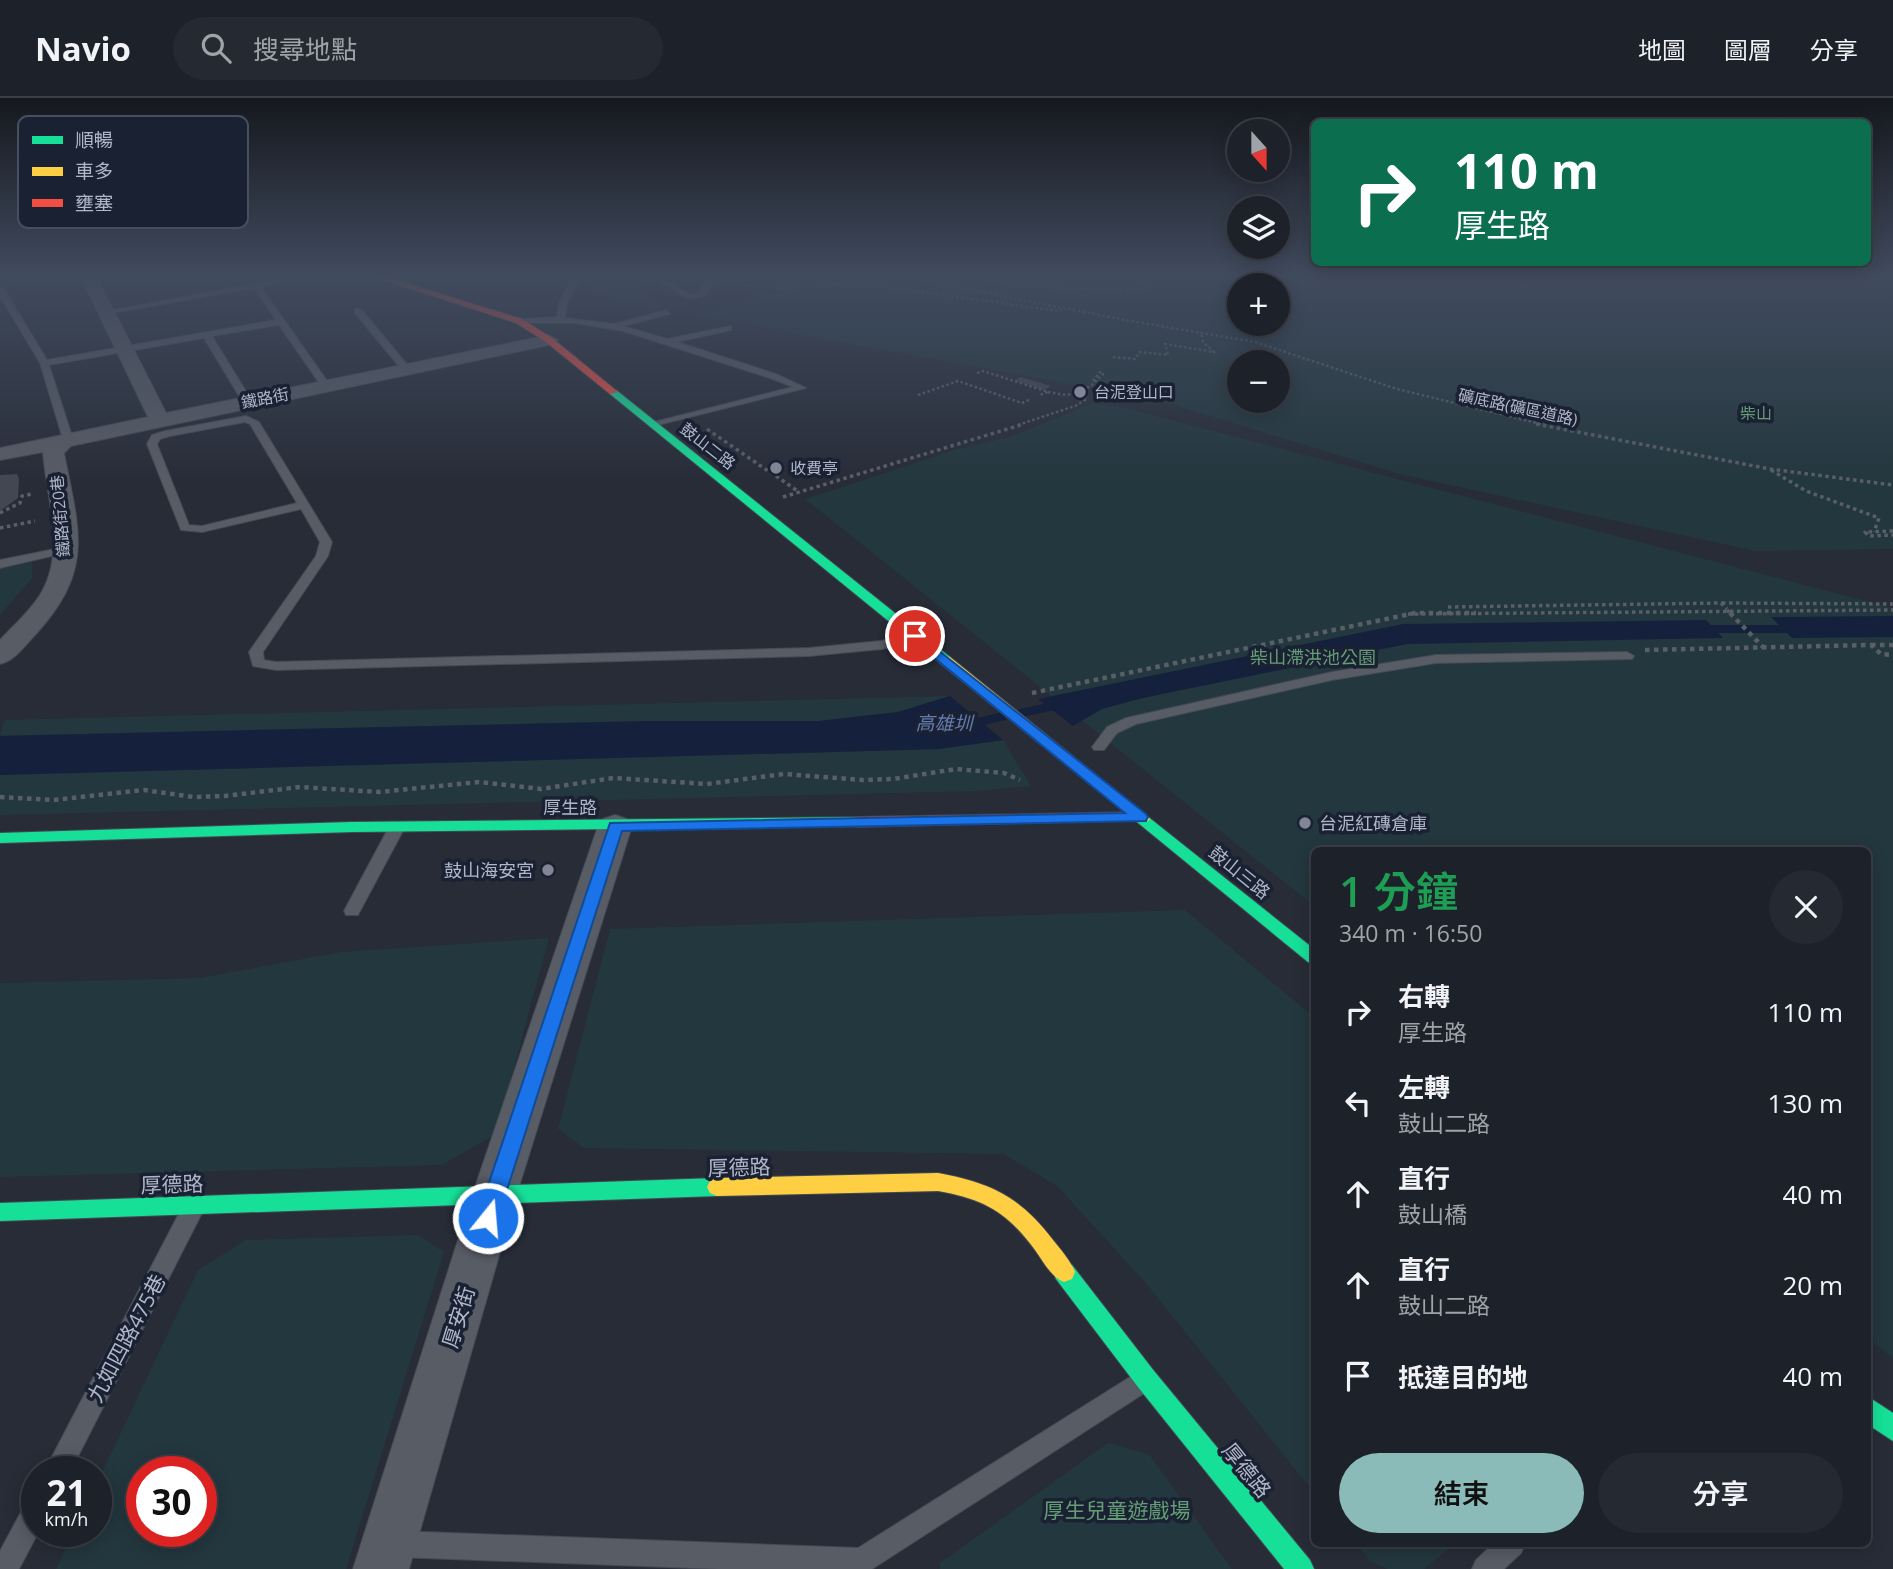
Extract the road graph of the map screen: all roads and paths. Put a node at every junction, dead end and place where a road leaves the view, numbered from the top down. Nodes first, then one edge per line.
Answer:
1 (34, 346) edge
2 (123, 346) edge
3 (149, 346) edge
4 (213, 346) edge
5 (297, 346) edge
6 (387, 346) edge
7 (522, 346) edge
8 (557, 346) edge
9 (682, 346) edge
10 (1165, 346) edge
11 (1177, 346) edge
12 (1207, 346) edge
13 (1268, 346) edge
14 (125, 350) junction
15 (1113, 357) dead end
16 (44, 363) junction
17 (406, 369) junction
18 (1103, 371) dead end
19 (977, 373) dead end
20 (966, 378) dead end
21 (958, 381) junction
22 (325, 386) junction
23 (1053, 387) dead end
24 (1047, 391) junction
25 (1078, 392) junction
26 (918, 395) dead end
27 (1040, 395) dead end
28 (1031, 399) dead end
29 (247, 401) junction
30 (159, 419) junction
31 (653, 425) junction
32 (707, 429) dead end
33 (63, 442) junction
34 (0, 454) edge
35 (1770, 469) junction
36 (1893, 485) edge
37 (799, 492) junction
38 (32, 494) dead end
39 (775, 500) dead end
40 (304, 505) junction
41 (0, 513) edge
42 (35, 521) dead end
43 (0, 527) edge
44 (1874, 532) junction
45 (1893, 533) edge
46 (65, 550) junction
47 (0, 564) edge
48 (1721, 603) junction
49 (1893, 604) edge
50 (1448, 607) dead end
51 (1893, 610) edge
52 (915, 636) junction
53 (1871, 645) junction
54 (1893, 645) edge
55 (1893, 654) edge
56 (0, 656) edge
57 (1627, 656) dead end
58 (1031, 694) dead end
59 (1098, 747) dead end
60 (1020, 780) dead end
61 (0, 797) edge
62 (1140, 817) junction
63 (615, 826) junction
64 (397, 827) junction
65 (0, 838) edge
66 (352, 911) dead end
67 (1311, 956) edge
68 (495, 1193) junction
69 (196, 1204) junction
70 (0, 1212) edge
71 (1146, 1379) junction
72 (1871, 1411) edge
73 (1893, 1429) edge
74 (64, 1456) edge
75 (21, 1538) edge
76 (1509, 1547) edge
77 (386, 1556) edge
78 (862, 1565) edge
79 (5, 1569) edge
80 (1301, 1569) edge
81 (1485, 1569) edge

1 - 16 lane
2 - 14 street
3 - 14 lane
4 - 29 lane
5 - 22 lane
6 - 17 lane
7 - 17 street, 鐵路街
8 - 31 street, 鼓山二路
9 - 31 lane
10 - 15 path
11 - 12 path
13 - 35 path, 礦底路(礦區道路)
14 - 16 lane
14 - 30 street
16 - 33 lane
17 - 22 street, 鐵路街
18 - 25 path
19 - 24 path
20 - 21 path
21 - 26 path
21 - 28 path
22 - 29 street, 鐵路街
23 - 24 path
24 - 25 path
24 - 27 path
25 - 37 path
29 - 30 street, 鐵路街
30 - 33 street, 鐵路街
31 - 52 street, 鼓山二路
32 - 37 path
33 - 34 street, 鐵路街
33 - 46 street, 鐵路街20巷
35 - 36 path, 礦底路(礦區道路)
35 - 44 path
37 - 39 path
38 - 41 path
40 - 40 lane
40 - 52 lane
42 - 43 path
44 - 45 path
44 - 45 path
46 - 47 lane
46 - 56 street, 鐵路街20巷
48 - 49 path
48 - 50 path
48 - 53 path, bridge
51 - 58 path
52 - 62 street, 鼓山二路
53 - 54 path
53 - 55 path
57 - 59 lane
60 - 61 path
62 - 63 street, 厚生路
62 - 67 street, 鼓山三路
63 - 64 street, 厚生路
63 - 68 street, 厚安街
64 - 65 street, 厚生路
64 - 66 lane
68 - 69 street, 厚德路
68 - 71 street, 厚德路
68 - 77 street, 厚安街
69 - 70 street, 厚德路
69 - 74 lane, 九如四路475巷
71 - 78 lane
71 - 80 street, 厚德路
72 - 73 street
75 - 79 lane
76 - 81 lane
77 - 78 lane

